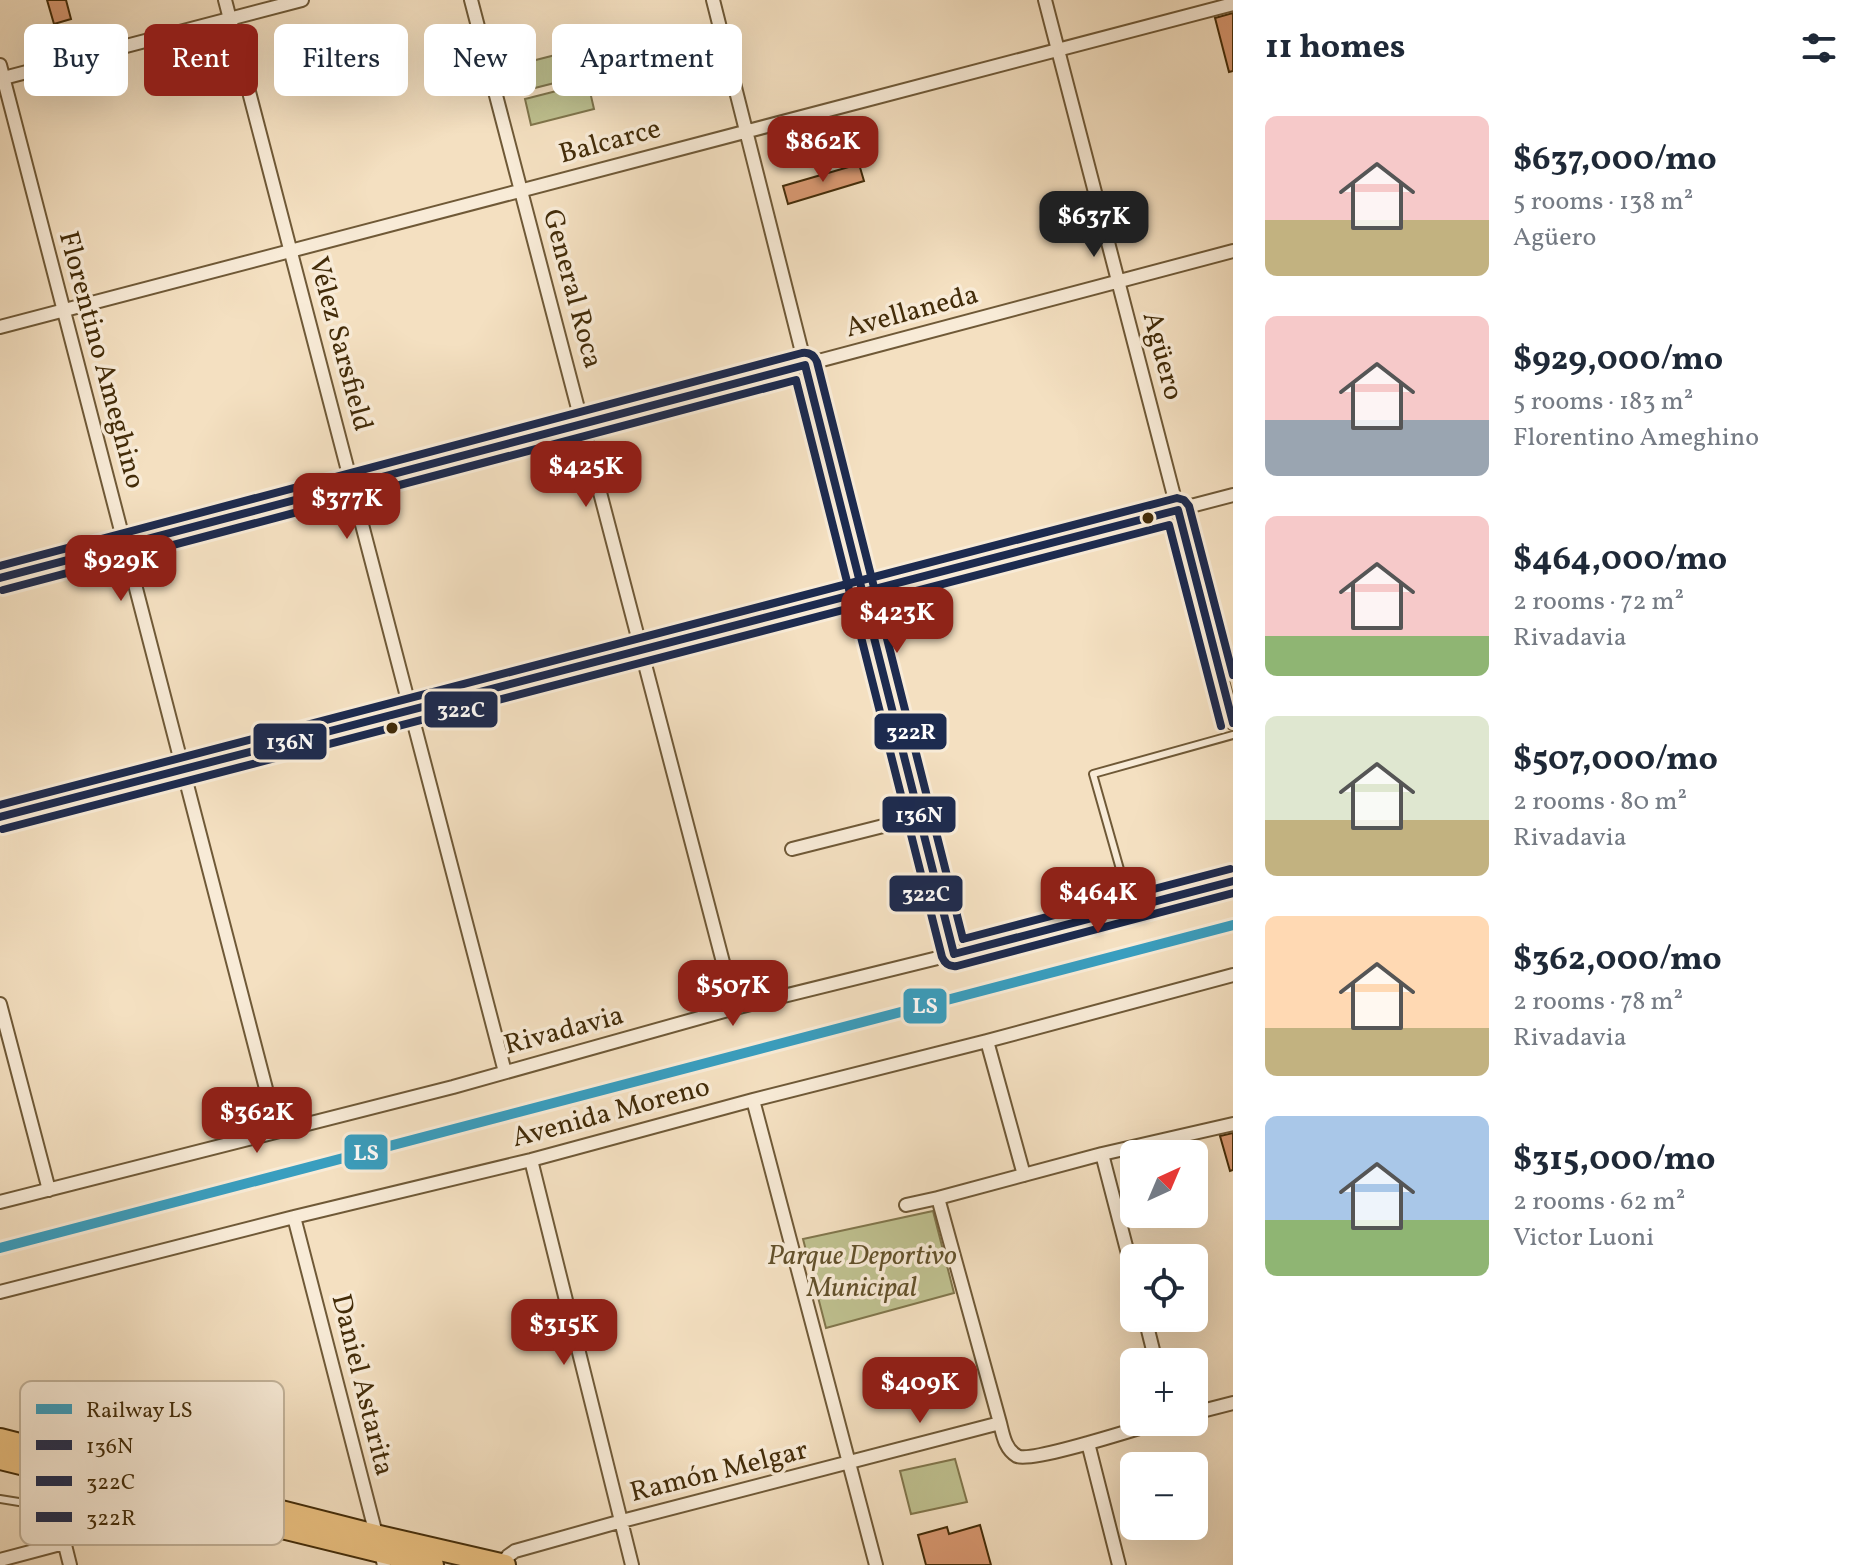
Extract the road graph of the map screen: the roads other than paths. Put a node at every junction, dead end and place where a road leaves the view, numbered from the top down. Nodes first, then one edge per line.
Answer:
1 (225, 0) edge
2 (302, 0) edge
3 (471, 0) edge
4 (713, 0) edge
5 (1045, 0) edge
6 (1233, 4) edge
7 (230, 19) junction
8 (1058, 50) junction
9 (1, 74) edge
10 (747, 132) junction
11 (521, 191) junction
12 (291, 251) junction
13 (1233, 251) edge
14 (1118, 282) junction
15 (64, 310) junction
16 (0, 327) edge
17 (805, 365) junction
18 (582, 424) junction
19 (351, 485) junction
20 (1233, 495) edge
21 (1178, 510) junction
22 (125, 545) junction
23 (0, 578) edge
24 (863, 592) junction
25 (642, 650) junction
26 (410, 710) junction
27 (1233, 723) edge
28 (1233, 735) edge
29 (183, 769) junction
30 (0, 817) edge
31 (919, 817) junction
32 (792, 849) dead end
33 (1233, 881) edge
34 (1131, 908) junction
35 (954, 954) junction
36 (1233, 975) edge
37 (0, 1004) edge
38 (735, 1008) junction
39 (987, 1041) junction
40 (505, 1072) junction
41 (753, 1100) junction
42 (1233, 1124) edge
43 (277, 1131) junction
44 (1102, 1154) junction
45 (531, 1160) junction
46 (1024, 1175) junction
47 (49, 1190) junction
48 (938, 1198) junction
49 (0, 1202) edge
50 (906, 1205) dead end
51 (294, 1217) junction
52 (1125, 1244) edge
53 (0, 1292) edge
54 (1233, 1403) edge
55 (1208, 1409) edge
56 (1000, 1423) junction
57 (1120, 1434) edge
58 (0, 1439) edge
59 (1088, 1443) junction
60 (20, 1445) edge
61 (0, 1459) edge
62 (20, 1463) edge
63 (850, 1463) junction
64 (0, 1499) edge
65 (20, 1502) edge
66 (622, 1521) junction
67 (284, 1523) edge
68 (284, 1527) edge
69 (56, 1545) edge
70 (65, 1545) edge
71 (380, 1551) edge
72 (0, 1560) edge
73 (504, 1564) edge
74 (70, 1565) edge
75 (433, 1565) edge
76 (632, 1565) edge
77 (876, 1565) edge
78 (1119, 1565) edge

1 - 7 street, Vélez Sarsfield
2 - 7 street
3 - 11 street, General Roca
4 - 10 street
5 - 8 street, Agüero
6 - 8 street, Balcarce
7 - 9 street
7 - 12 street, Vélez Sarsfield
8 - 10 street, Balcarce
8 - 14 street, Agüero
9 - 15 street, Florentino Ameghino
10 - 11 street, Balcarce
10 - 17 street
11 - 12 street, Balcarce
11 - 18 street, General Roca
12 - 15 street, Balcarce
12 - 19 street, Vélez Sarsfield
13 - 14 street, Avellaneda
14 - 17 street, Avellaneda
14 - 21 street, Agüero
15 - 16 street, Balcarce
15 - 22 street, Florentino Ameghino
17 - 18 street, Avellaneda
17 - 24 street
18 - 19 street, Avellaneda
18 - 25 street, General Roca
19 - 22 street, Avellaneda
19 - 26 street, Vélez Sarsfield
20 - 21 street
21 - 24 street
21 - 27 street, Agüero
22 - 23 street, Avellaneda
22 - 29 street, Florentino Ameghino
24 - 25 street
24 - 31 street
25 - 26 street
25 - 38 street, General Roca
26 - 29 street
26 - 40 street, Vélez Sarsfield
28 - 34 lane
29 - 30 street
29 - 43 street, Florentino Ameghino
31 - 32 street
31 - 35 street
33 - 34 street, Rivadavia
34 - 35 street, Rivadavia
35 - 38 street, Rivadavia
36 - 39 street, Avenida Moreno
37 - 47 street
38 - 40 street, Rivadavia
39 - 41 street, Avenida Moreno
39 - 46 street
40 - 43 street, Rivadavia
41 - 45 street, Avenida Moreno
41 - 63 street
42 - 44 street
43 - 47 street, Rivadavia
44 - 46 street
44 - 52 street
45 - 51 street, Avenida Moreno
45 - 66 street
46 - 48 street
47 - 49 street, Rivadavia
48 - 50 street
48 - 56 street
51 - 53 street, Avenida Moreno
51 - 71 street, Daniel Astarita
54 - 55 street
56 - 59 street
56 - 63 street, Ramón Melgar
57 - 59 street
58 - 60 main road
59 - 78 street
61 - 62 main road
63 - 66 street, Ramón Melgar
63 - 77 street
64 - 65 lane
66 - 73 street, Ramón Melgar
66 - 76 street
67 - 71 main road
68 - 71 main road
69 - 72 street
70 - 74 street
71 - 73 main road
71 - 75 main road

